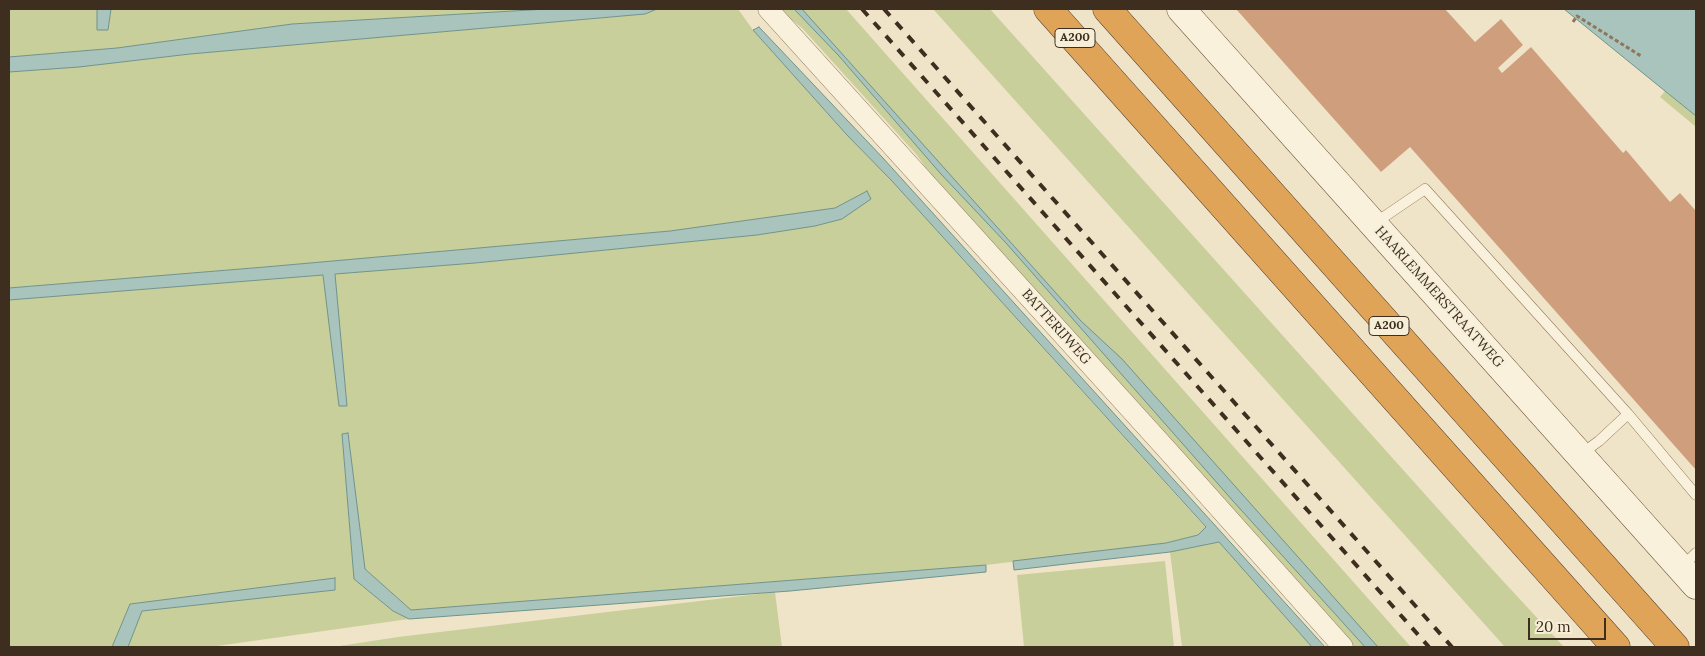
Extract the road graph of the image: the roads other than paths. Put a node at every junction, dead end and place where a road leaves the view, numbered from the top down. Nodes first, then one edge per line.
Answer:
1 (768, 9) edge
2 (1048, 9) edge
3 (1107, 9) edge
4 (1181, 9) edge
5 (1374, 224) junction
6 (1628, 414) junction
7 (1580, 454) junction
8 (1696, 495) edge
9 (1691, 568) edge
10 (1343, 647) edge
11 (1616, 647) edge
12 (1675, 647) edge

1 - 10 street, BATTERIJWEG
2 - 11 highway, A200
3 - 12 highway, A200
4 - 5 main road, HAARLEMMERSTRAATWEG
5 - 6 lane
5 - 7 main road, HAARLEMMERSTRAATWEG
6 - 7 lane
6 - 8 lane
7 - 9 main road, HAARLEMMERSTRAATWEG

